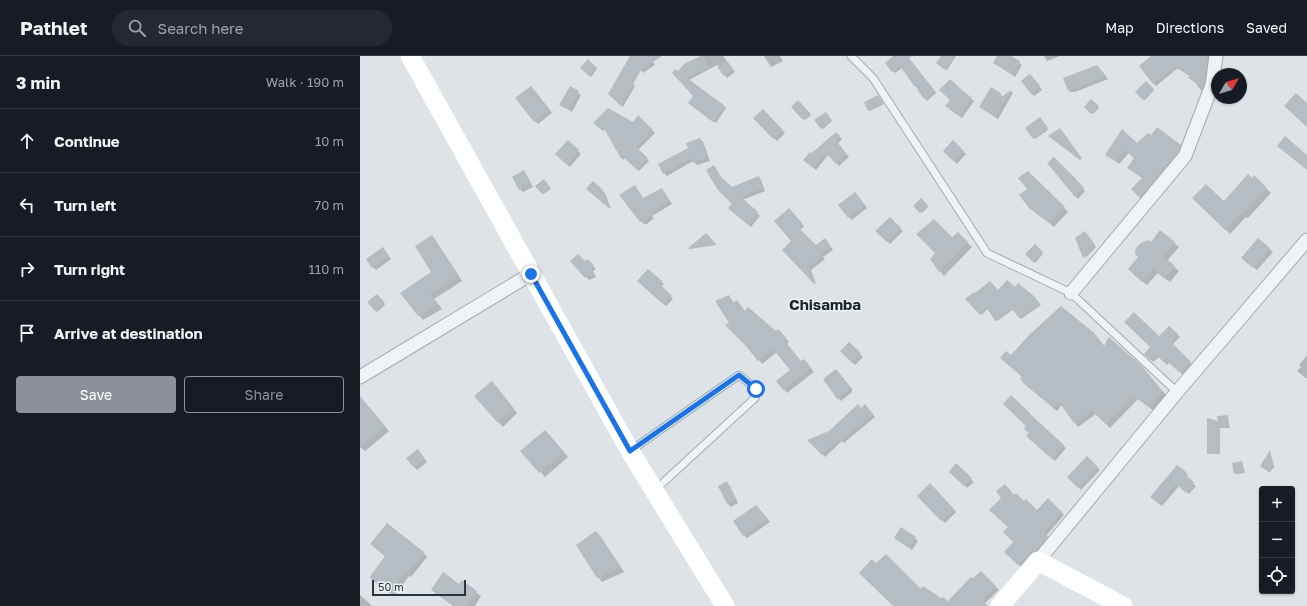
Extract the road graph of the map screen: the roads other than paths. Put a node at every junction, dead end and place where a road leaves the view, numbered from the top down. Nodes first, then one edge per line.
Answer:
1 (410, 56) edge
2 (851, 56) edge
3 (1216, 56) edge
4 (1307, 240) edge
5 (531, 274) junction
6 (1071, 293) junction
7 (360, 377) edge
8 (1177, 392) junction
9 (630, 451) junction
10 (654, 491) junction
11 (1038, 561) junction
12 (725, 606) edge
13 (1000, 606) edge
14 (1123, 606) edge

1 - 5 main road
2 - 6 lane
3 - 6 street
4 - 8 street
5 - 7 street
5 - 9 main road
6 - 8 lane
8 - 11 street
9 - 10 main road
9 - 10 lane
10 - 12 main road
11 - 13 main road
11 - 14 main road

